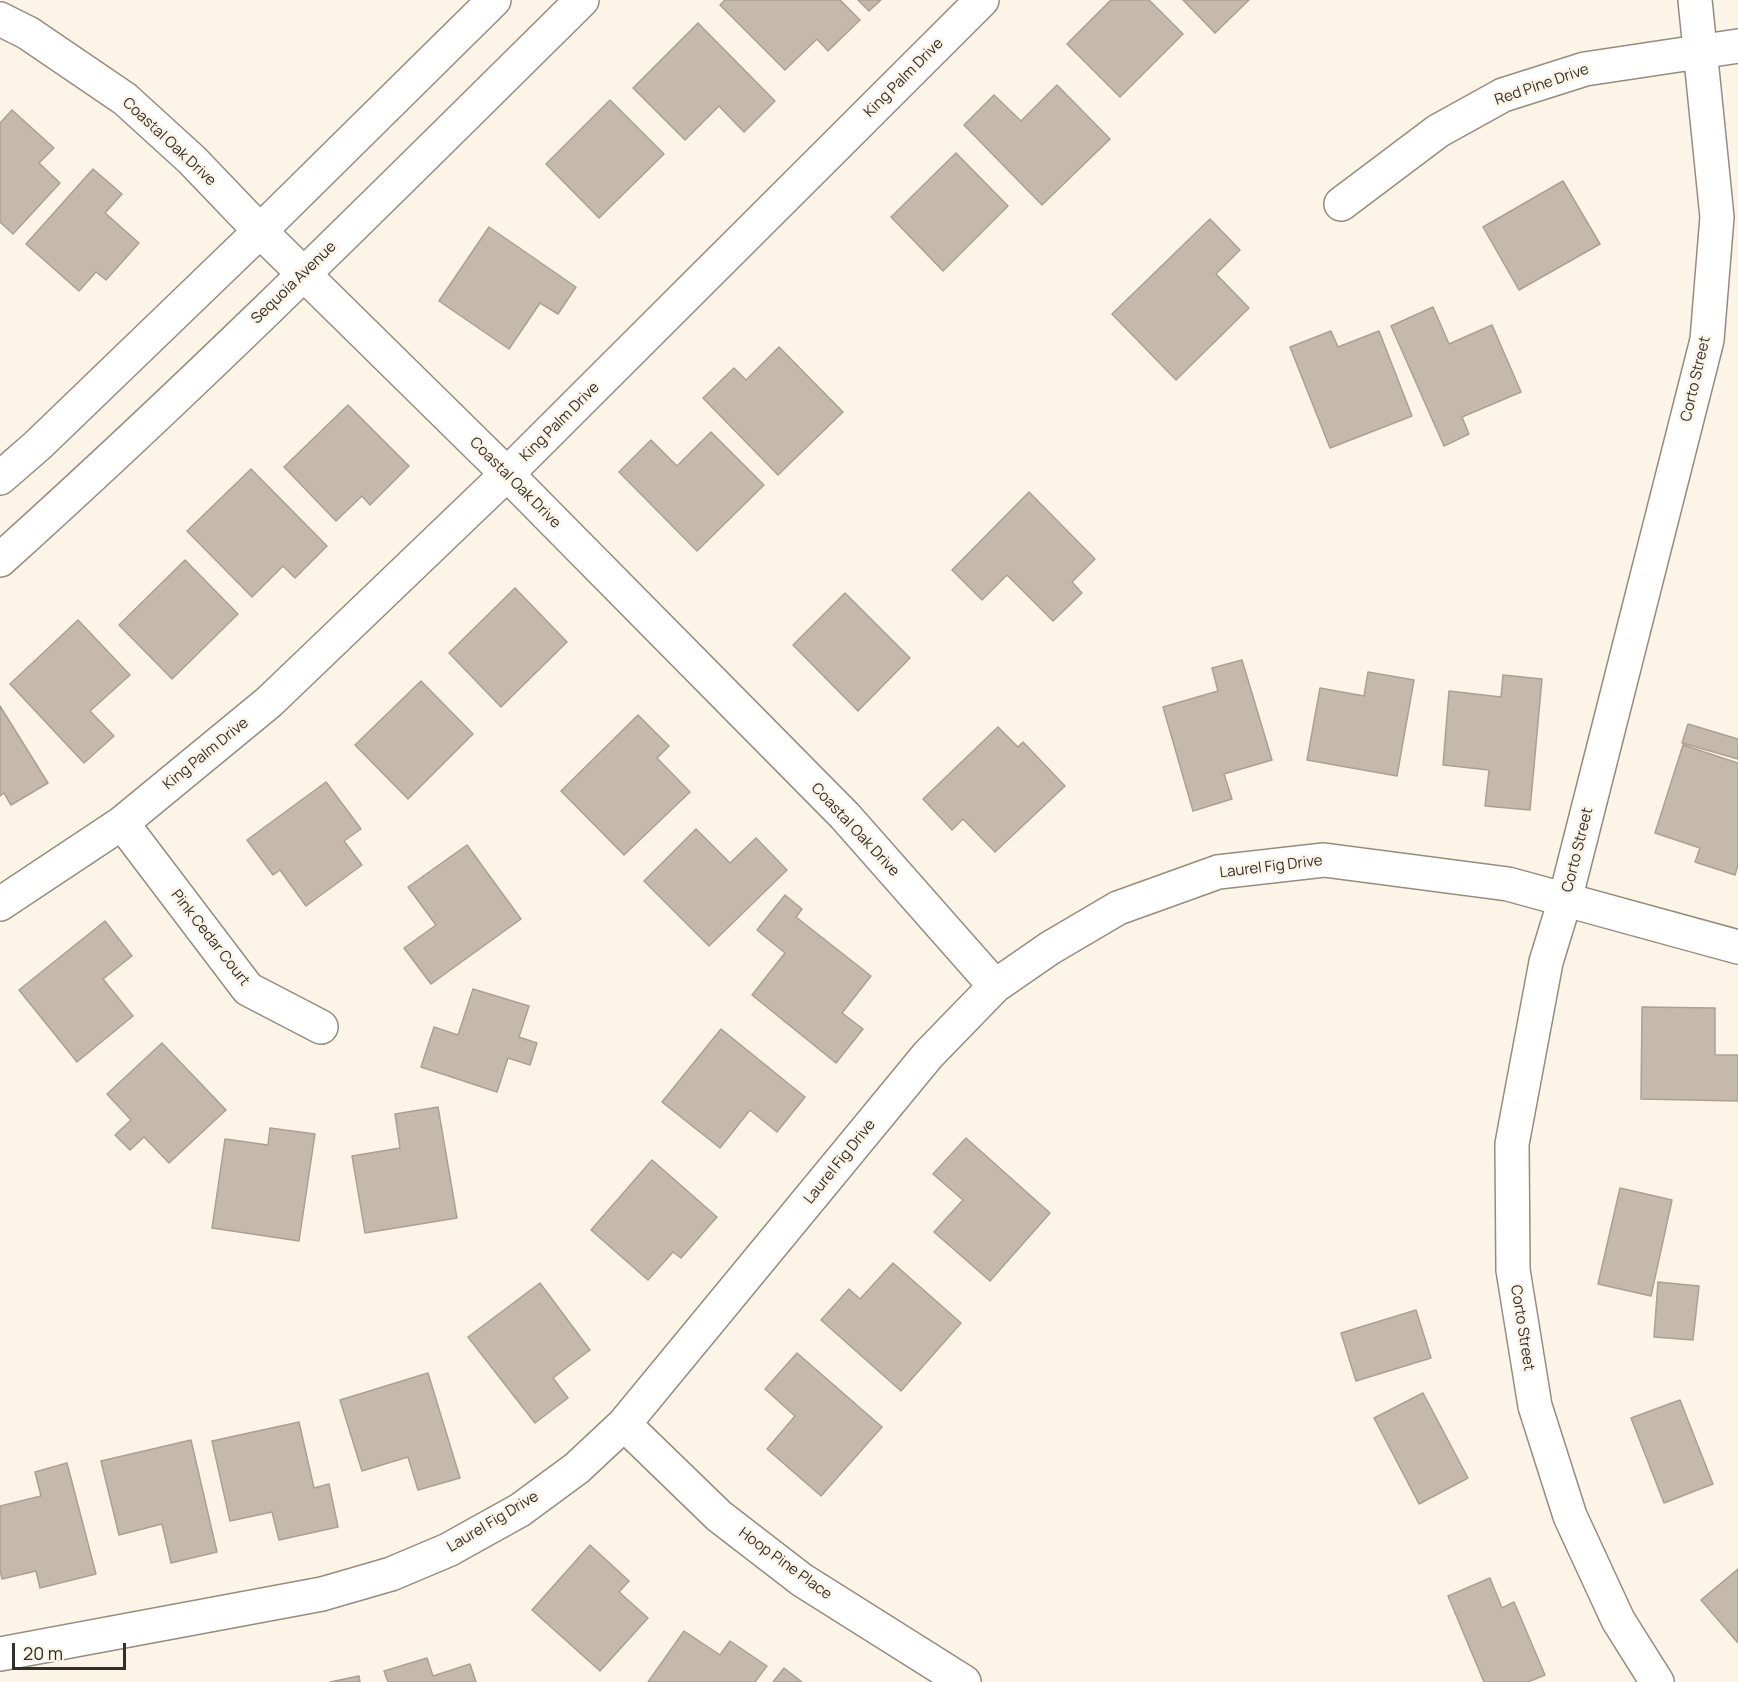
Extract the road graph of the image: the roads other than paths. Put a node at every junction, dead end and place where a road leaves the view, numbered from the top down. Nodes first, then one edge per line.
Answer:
1 (494, 0) edge
2 (582, 0) edge
3 (982, 0) edge
4 (1695, 0) edge
5 (0, 19) edge
6 (1738, 46) edge
7 (1701, 52) junction
8 (1341, 204) dead end
9 (260, 231) junction
10 (304, 275) junction
11 (507, 474) junction
12 (0, 478) edge
13 (0, 560) edge
14 (122, 823) junction
15 (1565, 900) junction
16 (0, 904) edge
17 (1738, 947) edge
18 (995, 986) junction
19 (321, 1027) dead end
20 (624, 1424) junction
21 (0, 1654) edge
22 (964, 1682) edge
23 (1657, 1682) edge

1 - 9 street
2 - 10 street, Sequoia Avenue
3 - 11 street, King Palm Drive
4 - 7 street, Corto Street
5 - 9 street, Coastal Oak Drive
6 - 7 street, Red Pine Drive
7 - 8 street, Red Pine Drive
7 - 15 street, Corto Street
9 - 10 street, Coastal Oak Drive
9 - 12 street
10 - 11 street, Coastal Oak Drive
10 - 13 street, Sequoia Avenue
11 - 14 street, King Palm Drive
11 - 18 street, Coastal Oak Drive
14 - 16 street, King Palm Drive
14 - 19 street, Pink Cedar Court
15 - 17 street, Laurel Fig Drive
15 - 18 street, Laurel Fig Drive
15 - 23 street, Corto Street
18 - 20 street, Laurel Fig Drive
20 - 21 street, Laurel Fig Drive
20 - 22 street, Hoop Pine Place

